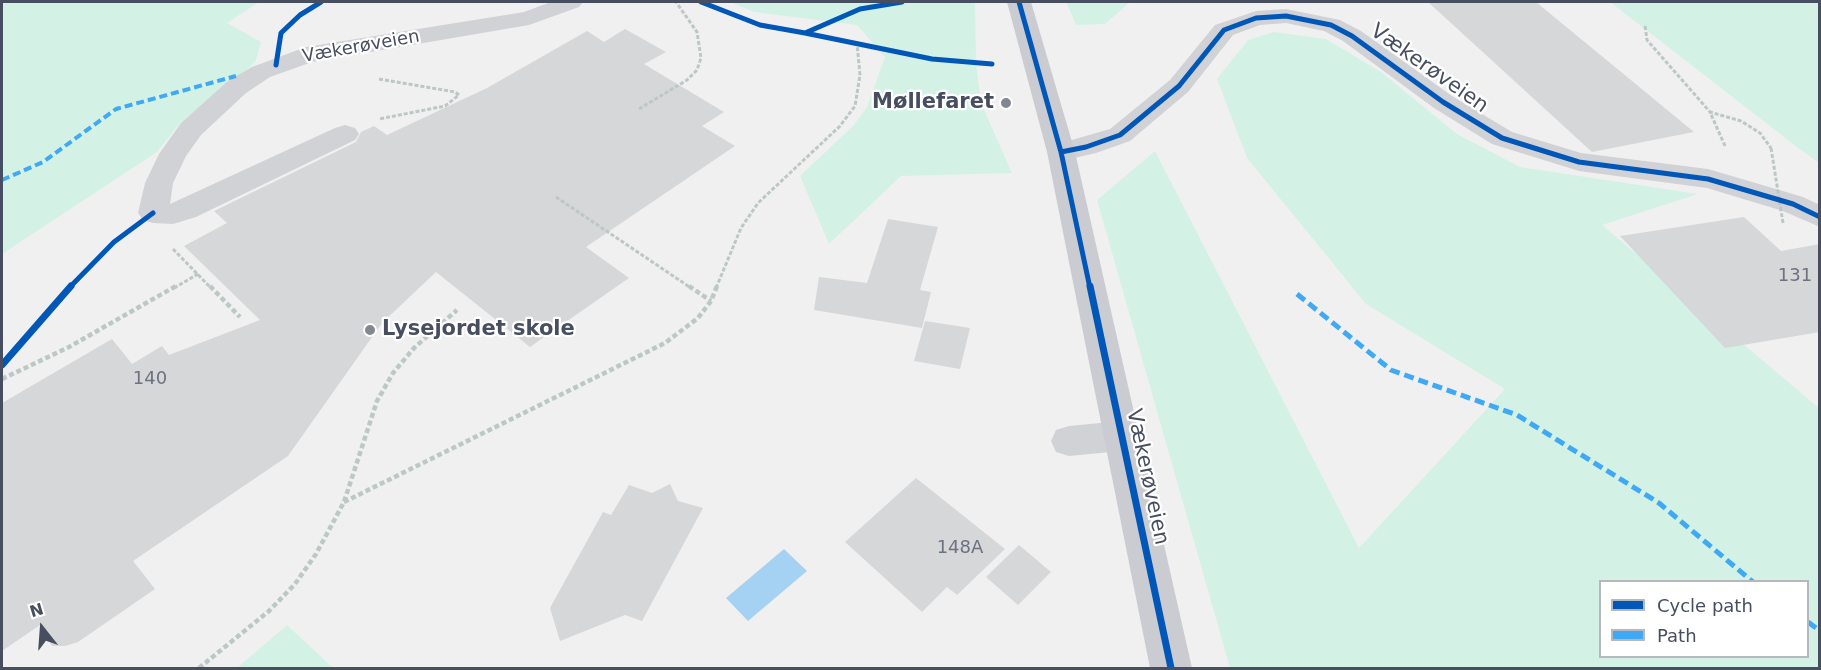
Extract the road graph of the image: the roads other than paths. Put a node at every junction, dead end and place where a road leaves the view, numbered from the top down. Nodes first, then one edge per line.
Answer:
1 (571, 2) edge
2 (1019, 2) edge
3 (1253, 7) edge
4 (345, 134) road end
5 (1061, 152) junction
6 (1820, 217) edge
7 (1121, 436) junction
8 (1069, 441) dead end
9 (1170, 669) edge

1 - 4 street, Vækerøveien
2 - 5 main road, Vækerøveien
3 - 5 street, Vækerøveien
3 - 6 street, Vækerøveien
5 - 7 main road, Vækerøveien
7 - 8 street, Vækerøveien
7 - 9 main road, Vækerøveien

